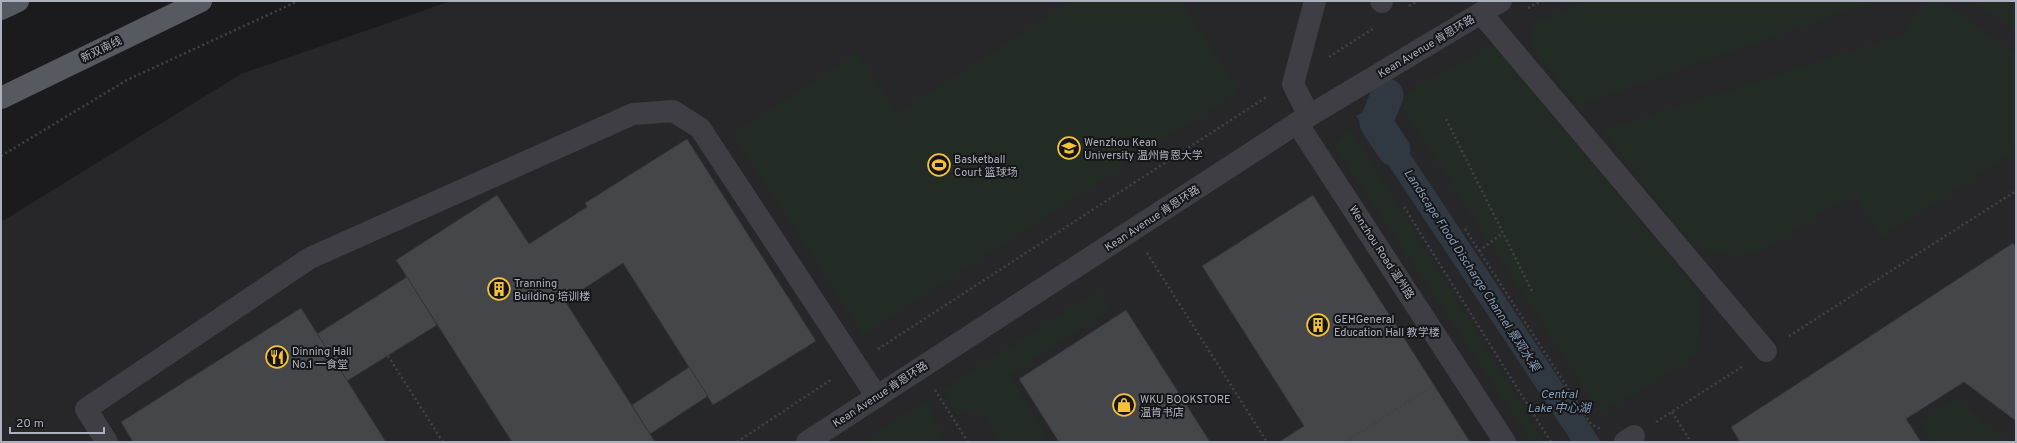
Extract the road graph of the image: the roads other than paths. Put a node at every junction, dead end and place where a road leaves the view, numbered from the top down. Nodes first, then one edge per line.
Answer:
1 (18, 1) edge
2 (201, 1) edge
3 (1315, 1) edge
4 (1501, 1) edge
5 (1, 9) edge
6 (1481, 13) junction
7 (1, 98) edge
8 (1303, 119) junction
9 (1766, 351) road end
10 (877, 397) junction
11 (107, 442) edge
12 (807, 442) edge
13 (1505, 442) edge

1 - 5 main road
2 - 7 main road, 新双南线
3 - 8 street, Wenzhou Road 温州路
4 - 6 street, Kean Avenue 肯恩环路
6 - 8 street, Kean Avenue 肯恩环路
6 - 9 street
8 - 10 street, Kean Avenue 肯恩环路
8 - 13 street, Wenzhou Road 温州路
10 - 11 street
10 - 12 street, Kean Avenue 肯恩环路

